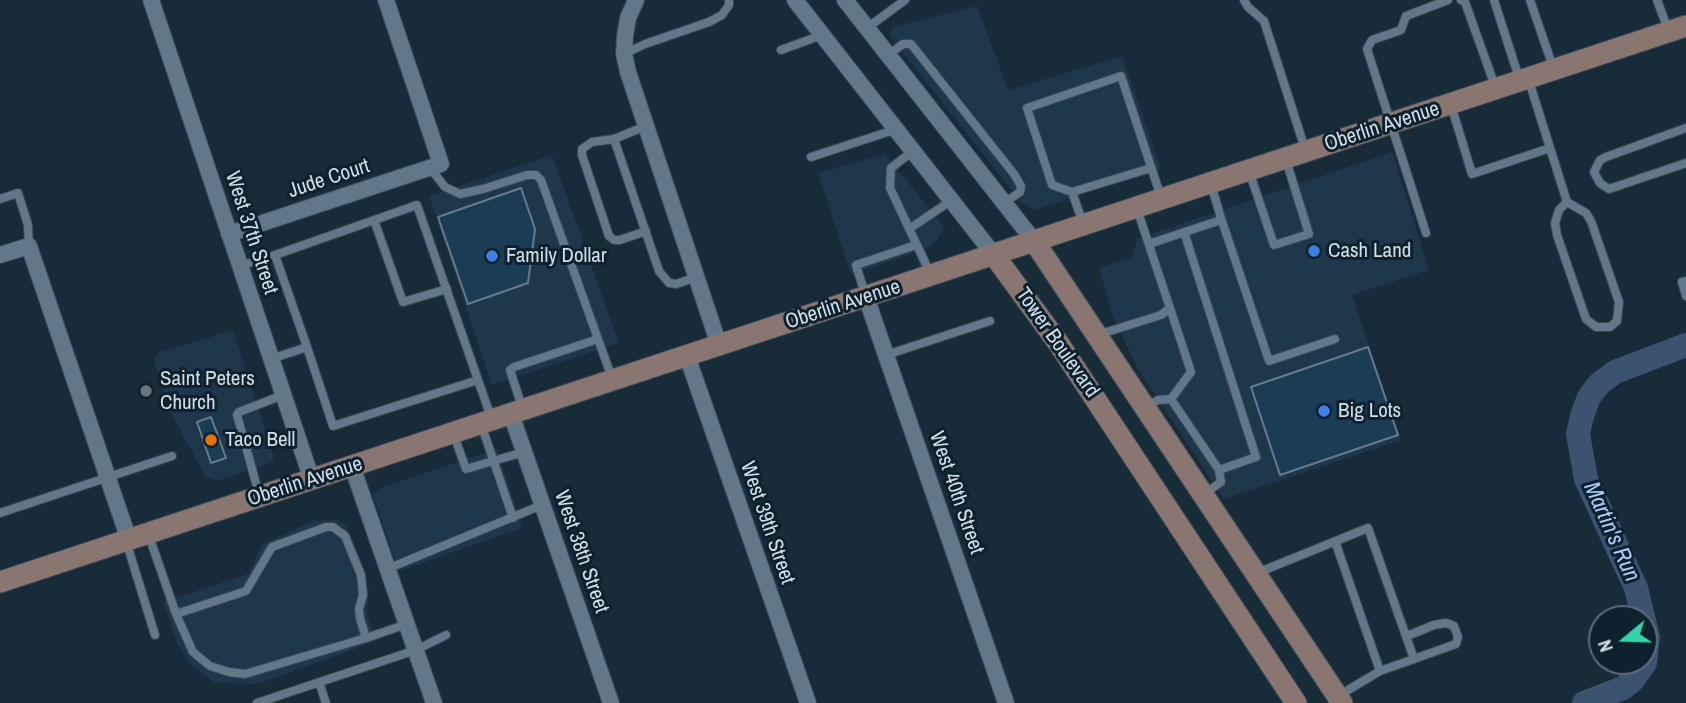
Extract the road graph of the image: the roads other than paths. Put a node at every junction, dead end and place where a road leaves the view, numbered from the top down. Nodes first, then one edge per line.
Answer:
1 (151, 0) edge
2 (386, 0) edge
3 (636, 0) edge
4 (729, 0) edge
5 (795, 0) edge
6 (845, 0) edge
7 (905, 0) edge
8 (1244, 0) edge
9 (1448, 0) edge
10 (1461, 0) edge
11 (1494, 0) edge
12 (1530, 0) edge
13 (1657, 0) edge
14 (867, 29) junction
15 (1677, 29) edge
16 (822, 35) junction
17 (781, 50) dead end
18 (624, 54) junction
19 (888, 55) junction
20 (1554, 69) junction
21 (1524, 79) junction
22 (1496, 89) junction
23 (1450, 104) junction
24 (1391, 124) junction
25 (646, 126) junction
26 (1686, 128) edge
27 (897, 129) junction
28 (614, 139) junction
29 (1550, 148) junction
30 (914, 150) junction
31 (1295, 155) junction
32 (811, 157) dead end
33 (1686, 163) edge
34 (435, 166) junction
35 (1151, 168) junction
36 (1249, 171) junction
37 (1211, 183) junction
38 (1072, 192) junction
39 (0, 199) edge
40 (953, 200) junction
41 (1162, 200) junction
42 (1567, 202) junction
43 (1004, 203) junction
44 (1137, 208) junction
45 (1221, 218) junction
46 (374, 220) junction
47 (1084, 225) junction
48 (909, 229) junction
49 (646, 231) junction
50 (1184, 232) junction
51 (229, 233) junction
52 (1426, 233) dead end
53 (1034, 242) junction
54 (916, 244) junction
55 (1149, 244) junction
56 (29, 246) junction
57 (0, 255) edge
58 (275, 255) junction
59 (994, 255) junction
60 (240, 266) junction
61 (931, 276) junction
62 (697, 278) junction
63 (1686, 281) edge
64 (447, 289) junction
65 (1686, 296) edge
66 (866, 297) junction
67 (1170, 308) junction
68 (989, 321) dead end
69 (1097, 335) junction
70 (598, 339) junction
71 (1335, 340) dead end
72 (719, 345) junction
73 (307, 347) junction
74 (886, 355) junction
75 (687, 356) junction
76 (271, 359) junction
77 (478, 380) junction
78 (613, 380) junction
79 (283, 395) junction
80 (1171, 399) junction
81 (1146, 407) junction
82 (502, 417) junction
83 (453, 433) junction
84 (524, 453) junction
85 (172, 456) dead end
86 (494, 462) junction
87 (352, 466) junction
88 (1219, 470) junction
89 (108, 478) junction
90 (312, 480) junction
91 (1204, 494) junction
92 (259, 497) junction
93 (542, 506) junction
94 (0, 513) edge
95 (513, 518) junction
96 (134, 538) junction
97 (1335, 541) junction
98 (387, 569) junction
99 (1256, 573) junction
100 (0, 582) edge
101 (176, 614) junction
102 (407, 624) junction
103 (155, 635) dead end
104 (446, 635) dead end
105 (1406, 636) junction
106 (366, 638) junction
107 (416, 650) junction
108 (1414, 659) junction
109 (1380, 671) junction
110 (319, 682) junction
111 (1340, 700) edge
112 (257, 703) edge
113 (326, 703) edge
114 (434, 703) edge
115 (611, 703) edge
116 (808, 703) edge
117 (1006, 703) edge
118 (1296, 703) edge

1 - 51 street, West 37th Street
2 - 34 street
3 - 18 street
4 - 18 lane
5 - 16 street, Tower Boulevard
6 - 14 street, Tower Boulevard
7 - 14 lane
8 - 31 lane
9 - 24 lane
10 - 22 lane
11 - 21 lane
12 - 20 lane
13 - 15 lane
14 - 19 street, Tower Boulevard
15 - 20 street, Oberlin Avenue
16 - 17 lane
16 - 27 street, Tower Boulevard
18 - 25 street
19 - 43 street, Tower Boulevard
19 - 43 lane
20 - 21 street, Oberlin Avenue
21 - 22 street, Oberlin Avenue
21 - 29 lane
22 - 23 street, Oberlin Avenue
23 - 24 street, Oberlin Avenue
23 - 29 lane
24 - 31 street, Oberlin Avenue
24 - 52 lane
25 - 28 lane
25 - 62 street
26 - 33 lane
27 - 30 street, Tower Boulevard
27 - 32 lane
28 - 49 lane
28 - 49 lane
29 - 42 lane
30 - 40 street, Tower Boulevard
30 - 48 lane
31 - 36 street, Oberlin Avenue
31 - 36 lane
34 - 51 street, Jude Court
34 - 70 lane
35 - 38 lane
35 - 38 lane
35 - 41 lane
36 - 37 street, Oberlin Avenue
37 - 41 street, Oberlin Avenue
37 - 45 lane
38 - 47 lane
39 - 56 lane
40 - 48 lane
40 - 59 street, Tower Boulevard
41 - 44 street, Oberlin Avenue
42 - 42 lane
43 - 53 street, Tower Boulevard
44 - 47 street, Oberlin Avenue
44 - 55 lane
45 - 50 lane
45 - 71 lane
46 - 58 lane
46 - 64 lane
46 - 64 lane
47 - 53 street, Oberlin Avenue
48 - 54 lane
49 - 62 lane
50 - 55 lane
50 - 88 lane
51 - 60 street, West 37th Street
53 - 59 street, Oberlin Avenue
53 - 69 street, Tower Boulevard
54 - 61 lane
54 - 66 lane
55 - 67 lane
56 - 57 street
56 - 89 street
58 - 60 lane
58 - 73 lane
59 - 61 street, Oberlin Avenue
59 - 118 street, Tower Boulevard
60 - 76 street, West 37th Street
61 - 66 street, Oberlin Avenue
62 - 72 street
63 - 65 lane
64 - 77 lane
66 - 72 street, Oberlin Avenue
66 - 74 street, West 40th Street
67 - 69 lane
67 - 80 lane
68 - 74 lane
69 - 81 street, Tower Boulevard
70 - 78 lane
70 - 82 lane
72 - 75 street, Oberlin Avenue
73 - 76 lane
73 - 77 lane
74 - 117 street, West 40th Street
75 - 78 street, Oberlin Avenue
75 - 116 street, West 39th Street
76 - 79 street, West 37th Street
77 - 82 lane
78 - 82 street, Oberlin Avenue
79 - 90 street, West 37th Street
79 - 92 lane
80 - 81 lane
80 - 88 lane
81 - 91 street, Tower Boulevard
82 - 83 street, Oberlin Avenue
82 - 84 street, West 38th Street
82 - 86 lane
83 - 86 lane
83 - 87 street, Oberlin Avenue
84 - 86 lane
84 - 93 street, West 38th Street
85 - 89 lane
86 - 95 lane
87 - 90 street, Oberlin Avenue
87 - 98 street
88 - 91 lane
89 - 94 lane
89 - 96 street
90 - 92 street, Oberlin Avenue
91 - 99 street, Tower Boulevard
92 - 96 street, Oberlin Avenue
93 - 95 lane
93 - 115 street, West 38th Street
95 - 98 lane
96 - 100 street, Oberlin Avenue
96 - 101 lane
96 - 103 lane
97 - 99 lane
97 - 105 lane
97 - 109 lane
98 - 102 street
99 - 111 street, Tower Boulevard
101 - 106 lane
101 - 106 lane
102 - 106 lane
102 - 107 street
104 - 107 lane
105 - 108 lane
105 - 108 lane
107 - 110 lane
107 - 114 street
108 - 109 lane
109 - 111 lane
110 - 112 lane
110 - 113 lane

